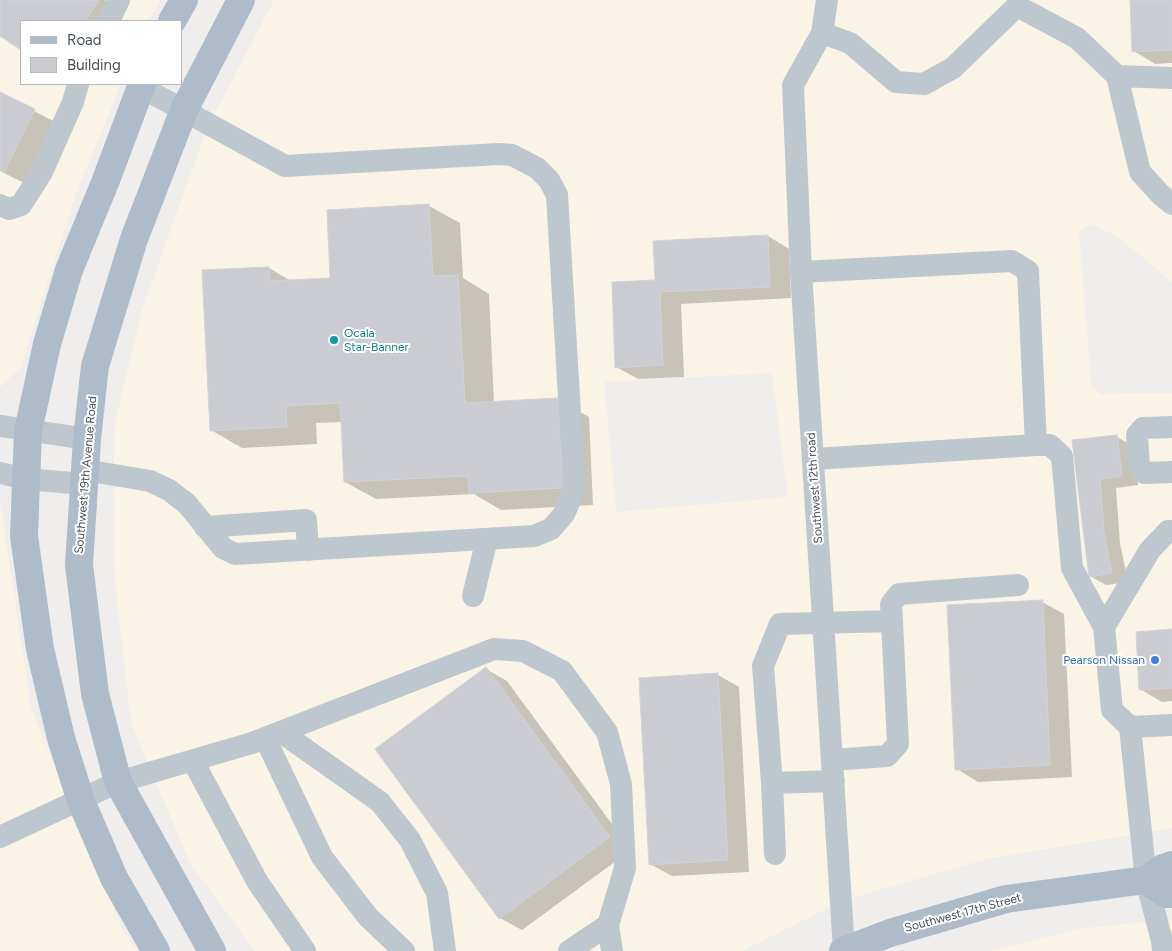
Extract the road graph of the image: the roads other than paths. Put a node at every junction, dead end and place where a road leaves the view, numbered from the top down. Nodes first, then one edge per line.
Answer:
1 (119, 0) edge
2 (184, 0) edge
3 (241, 0) edge
4 (827, 0) edge
5 (109, 20) edge
6 (173, 20) edge
7 (822, 33) junction
8 (1117, 76) junction
9 (1172, 78) edge
10 (77, 85) edge
11 (141, 85) edge
12 (184, 110) junction
13 (1172, 204) edge
14 (0, 205) edge
15 (801, 272) junction
16 (0, 426) edge
17 (1172, 427) edge
18 (28, 431) junction
19 (87, 439) junction
20 (1036, 445) junction
21 (814, 459) junction
22 (1172, 472) edge
23 (13, 476) edge
24 (84, 477) junction
25 (206, 527) junction
26 (1172, 531) edge
27 (487, 539) junction
28 (308, 550) junction
29 (1018, 585) dead end
30 (473, 596) dead end
31 (892, 620) junction
32 (824, 622) junction
33 (1104, 626) junction
34 (1172, 724) edge
35 (1130, 727) junction
36 (273, 735) junction
37 (192, 761) junction
38 (833, 771) junction
39 (118, 782) junction
40 (772, 783) junction
41 (81, 801) junction
42 (0, 837) edge
43 (775, 854) dead end
44 (1172, 865) edge
45 (1146, 880) junction
46 (1172, 894) edge
47 (608, 925) junction
48 (156, 951) edge
49 (212, 951) edge
50 (305, 951) edge
51 (404, 951) edge
52 (445, 951) edge
53 (569, 951) edge
54 (612, 951) edge
55 (843, 951) edge
56 (1163, 951) edge

1 - 5 street
2 - 6 main road
3 - 12 main road, Southwest 19th Avenue Road
4 - 7 street
7 - 8 street
7 - 15 street, Southwest 12th road
8 - 9 street
8 - 13 street
10 - 14 street
11 - 12 street
11 - 18 main road
12 - 19 main road, Southwest 19th Avenue Road
12 - 27 street
15 - 20 street
15 - 21 street, Southwest 12th road
16 - 18 street
17 - 22 street
18 - 19 street
18 - 23 main road
19 - 24 main road, Southwest 19th Avenue Road
20 - 21 street
20 - 33 street
21 - 32 street, Southwest 12th road
23 - 24 street
23 - 41 main road
24 - 25 street
24 - 39 main road, Southwest 19th Avenue Road
25 - 28 street
25 - 28 street
26 - 33 street
27 - 28 street
27 - 30 street
29 - 31 street
31 - 32 street
31 - 38 street
32 - 38 street, Southwest 12th road
32 - 40 street
33 - 35 street
34 - 35 street
35 - 45 street
36 - 37 street
36 - 47 street
36 - 51 street
36 - 52 street
37 - 39 street
37 - 50 street
38 - 40 street
38 - 55 street, Southwest 12th road
39 - 41 street
39 - 49 main road, Southwest 19th Avenue Road
40 - 43 street
41 - 42 street
41 - 48 main road
44 - 45 main road, Southwest 17th Street
45 - 46 main road
45 - 55 main road, Southwest 17th Street
45 - 56 street
47 - 53 street
47 - 54 street

